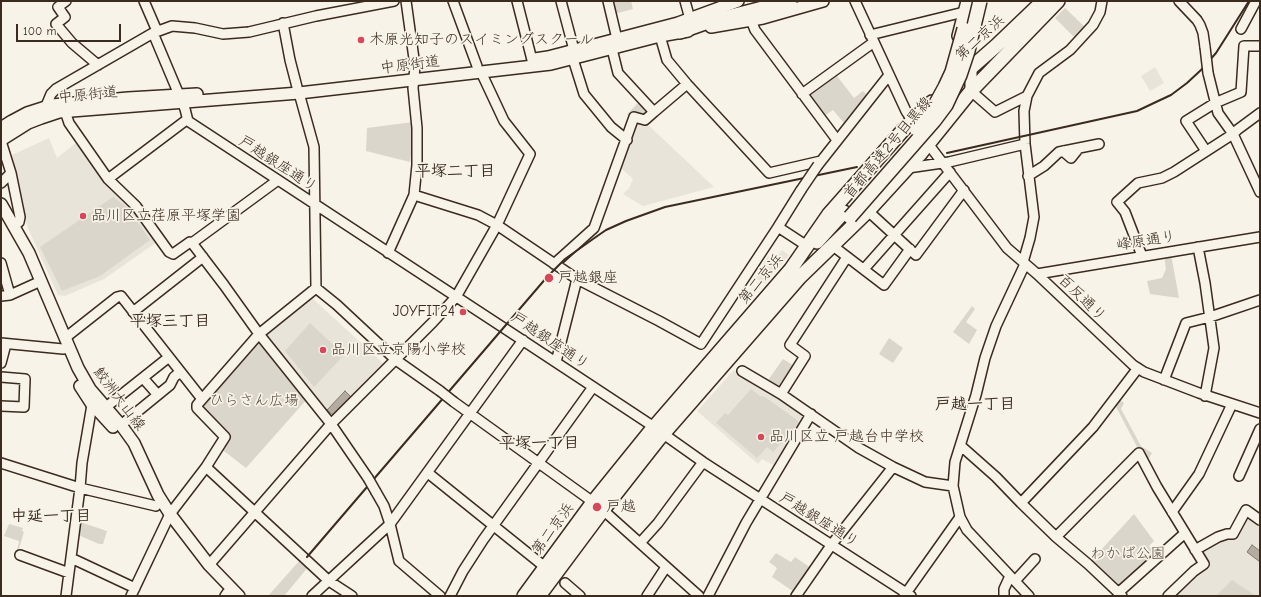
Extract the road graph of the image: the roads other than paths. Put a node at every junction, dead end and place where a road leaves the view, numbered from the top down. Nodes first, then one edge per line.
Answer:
1 (66, 1) edge
2 (144, 1) edge
3 (394, 1) edge
4 (406, 1) edge
5 (453, 1) edge
6 (517, 1) edge
7 (561, 1) edge
8 (608, 1) edge
9 (685, 1) edge
10 (738, 1) edge
11 (790, 1) edge
12 (823, 1) edge
13 (855, 1) edge
14 (980, 1) edge
15 (984, 1) edge
16 (1042, 1) edge
17 (1058, 1) edge
18 (1102, 1) edge
19 (1179, 1) edge
20 (1256, 1) edge
21 (762, 4) edge
22 (967, 5) edge
23 (690, 19) junction
24 (751, 20) junction
25 (283, 24) junction
26 (1240, 28) dead end
27 (155, 32) junction
28 (680, 32) junction
29 (660, 36) junction
30 (872, 38) junction
31 (614, 44) junction
32 (1260, 46) edge
33 (573, 55) junction
34 (532, 60) junction
35 (98, 65) junction
36 (970, 68) junction
37 (480, 69) junction
38 (888, 75) junction
39 (414, 77) junction
40 (687, 84) junction
41 (298, 90) junction
42 (971, 91) junction
43 (802, 94) junction
44 (1027, 96) junction
45 (180, 99) junction
46 (934, 100) junction
47 (1215, 103) junction
48 (46, 106) junction
49 (65, 112) junction
50 (654, 112) junction
51 (1260, 113) edge
52 (188, 121) junction
53 (912, 121) junction
54 (2, 125) edge
55 (1233, 134) junction
56 (1, 140) edge
57 (626, 140) junction
58 (837, 140) junction
59 (929, 144) junction
60 (1025, 144) junction
61 (1099, 144) dead end
62 (1206, 151) junction
63 (819, 163) junction
64 (943, 163) junction
65 (908, 168) junction
66 (950, 172) junction
67 (11, 173) junction
68 (1028, 176) junction
69 (108, 179) junction
70 (278, 180) junction
71 (1, 183) edge
72 (964, 190) junction
73 (1260, 192) edge
74 (414, 195) junction
75 (1, 204) edge
76 (314, 204) junction
77 (868, 211) junction
78 (847, 215) junction
79 (1, 219) edge
80 (497, 225) junction
81 (14, 226) junction
82 (778, 227) junction
83 (895, 235) junction
84 (1260, 237) edge
85 (192, 243) junction
86 (807, 246) junction
87 (833, 246) junction
88 (1198, 247) junction
89 (910, 249) junction
90 (388, 253) junction
91 (1142, 256) junction
92 (203, 257) junction
93 (847, 257) junction
94 (1, 262) edge
95 (1024, 263) junction
96 (554, 264) junction
97 (864, 270) junction
98 (795, 273) junction
99 (1037, 274) junction
100 (577, 279) junction
101 (38, 282) junction
102 (316, 288) junction
103 (5, 295) edge
104 (456, 297) junction
105 (1260, 300) edge
106 (133, 312) junction
107 (1210, 317) junction
108 (259, 334) junction
109 (523, 340) junction
110 (3, 343) edge
111 (66, 345) junction
112 (169, 357) junction
113 (396, 360) junction
114 (556, 362) junction
115 (1, 363) edge
116 (1138, 368) junction
117 (742, 371) dead end
118 (180, 372) junction
119 (1, 377) edge
120 (143, 378) junction
121 (1164, 380) junction
122 (592, 386) junction
123 (781, 394) junction
124 (158, 395) junction
125 (1205, 396) junction
126 (202, 398) junction
127 (93, 399) junction
128 (1232, 404) junction
129 (1, 406) edge
130 (106, 407) junction
131 (470, 413) junction
132 (1260, 413) edge
133 (811, 414) junction
134 (331, 424) junction
135 (121, 426) junction
136 (1260, 429) edge
137 (658, 431) junction
138 (961, 446) junction
139 (538, 462) junction
140 (703, 462) junction
141 (1, 463) edge
142 (206, 467) junction
143 (893, 467) junction
144 (428, 473) junction
145 (1239, 476) dead end
146 (953, 486) junction
147 (80, 488) junction
148 (760, 499) junction
149 (1021, 503) junction
150 (156, 506) junction
151 (598, 506) junction
152 (1172, 512) junction
153 (255, 513) junction
154 (168, 517) junction
155 (960, 517) junction
156 (1260, 520) edge
157 (390, 524) junction
158 (493, 526) junction
159 (1185, 533) junction
160 (1056, 536) junction
161 (640, 543) junction
162 (832, 544) junction
163 (1195, 550) junction
164 (20, 555) dead end
165 (71, 558) junction
166 (1035, 559) dead end
167 (209, 565) junction
168 (546, 566) junction
169 (666, 567) junction
170 (69, 572) junction
171 (1013, 578) junction
172 (329, 581) junction
173 (565, 583) dead end
174 (134, 592) edge
175 (1120, 594) edge
176 (227, 595) edge
177 (907, 595) edge
178 (66, 596) edge
179 (239, 596) edge
180 (312, 596) edge
181 (352, 596) edge
182 (440, 596) edge
183 (450, 596) edge
184 (524, 596) edge
185 (539, 596) edge
186 (580, 596) edge
187 (647, 596) edge
188 (699, 596) edge
189 (708, 596) edge
190 (796, 596) edge
191 (1004, 596) edge
192 (1030, 596) edge
193 (1168, 596) edge

1 - 35 street
2 - 27 street
3 - 25 street
4 - 39 street
5 - 37 street
6 - 34 street
7 - 33 street
8 - 31 street
9 - 23 street
10 - 23 main road, 中原街道
11 - 21 highway
12 - 24 main road, 中原街道
13 - 30 street, 百反通り
14 - 78 highway, 首都高速2号目黒線, bridge
15 - 36 main road
16 - 36 highway, 第二京浜
17 - 42 highway, 第二京浜
18 - 44 street
19 - 47 street, bridge
20 - 26 street
21 - 23 highway
21 - 28 highway
22 - 30 street
22 - 46 main road
22 - 78 highway, 首都高速2号目黒線, bridge
23 - 31 main road, 中原街道
24 - 28 main road, 中原街道
24 - 43 street
25 - 27 street
25 - 41 street
27 - 35 street
27 - 45 street
28 - 29 main road, 中原街道
29 - 31 main road, 中原街道
29 - 40 street
30 - 38 street, 百反通り
30 - 43 street
31 - 33 main road, 中原街道
31 - 50 street
32 - 47 street
33 - 34 main road, 中原街道
33 - 37 main road, 中原街道
33 - 57 street
34 - 37 main road, 中原街道
35 - 48 street
36 - 42 main road
36 - 46 highway, 第二京浜
37 - 39 main road, 中原街道
37 - 80 street
38 - 53 street, 百反通り
38 - 58 street
39 - 41 main road, 中原街道
39 - 74 street
40 - 50 street
40 - 63 street
41 - 45 main road, 中原街道
41 - 76 street
42 - 44 street
42 - 59 highway, 第二京浜
43 - 58 street
44 - 60 street
45 - 48 main road, 中原街道
45 - 49 main road, 中原街道
45 - 52 street
46 - 53 highway, 第二京浜
47 - 55 street
47 - 62 street
48 - 54 main road, 中原街道
49 - 56 main road, 中原街道
49 - 69 street
50 - 57 street
51 - 55 street
52 - 69 street
52 - 70 street, 戸越銀座通り
53 - 59 street, 百反通り
53 - 86 highway, 第二京浜
55 - 62 street
55 - 73 street
56 - 67 street
57 - 96 street
58 - 63 street
59 - 64 street, 百反通り
59 - 65 highway, 第二京浜
60 - 64 street
60 - 68 street
61 - 68 street
62 - 91 street
63 - 82 street, bridge
64 - 65 street
64 - 66 street, 百反通り
65 - 77 highway, 第二京浜
66 - 72 street, 百反通り
66 - 83 street
67 - 71 street
67 - 81 street
68 - 95 street
69 - 85 street
70 - 76 street, 戸越銀座通り
70 - 85 street
72 - 89 street
72 - 95 street, 百反通り
74 - 80 street
74 - 90 street
75 - 81 main road, 鮫洲大山線
76 - 90 street, 戸越銀座通り
76 - 102 street
77 - 83 street
77 - 87 highway, 第二京浜
78 - 98 highway, 首都高速2号目黒線
79 - 101 main road, 鮫洲大山線
80 - 96 street
80 - 104 street
81 - 101 main road, 鮫洲大山線
82 - 86 street
82 - 100 street
83 - 89 street
83 - 97 street
84 - 88 street, 峰原通り
85 - 92 street
86 - 98 highway, 第二京浜
87 - 93 street
87 - 98 highway, 第二京浜
88 - 91 street, 峰原通り
88 - 107 street
89 - 97 street
90 - 104 street, 戸越銀座通り
91 - 99 street, 峰原通り
92 - 106 street
92 - 108 street
93 - 97 street
93 - 123 street
94 - 103 street
95 - 99 street, 百反通り
95 - 138 street
96 - 100 street
98 - 137 highway, 第二京浜
99 - 116 street, 百反通り
100 - 114 street
101 - 103 street
101 - 111 main road, 鮫洲大山線
102 - 108 street
102 - 113 street
104 - 109 street, 戸越銀座通り
104 - 113 street
105 - 107 street
106 - 111 street
106 - 112 street
107 - 121 street
107 - 125 street
108 - 126 street
108 - 134 street
109 - 114 street, 戸越銀座通り
109 - 131 street
110 - 111 street
110 - 115 street
111 - 127 main road, 鮫洲大山線
112 - 118 street
112 - 120 street
113 - 131 street, bridge
113 - 134 street
114 - 122 street, 戸越銀座通り
116 - 121 street, 百反通り
116 - 149 street
117 - 123 street
118 - 124 street
118 - 126 street
119 - 129 street
120 - 124 street
120 - 130 street
121 - 125 street, 百反通り
122 - 137 street, 戸越銀座通り
122 - 139 street
123 - 133 street
124 - 135 street
125 - 128 street, 百反通り
126 - 142 street
127 - 130 main road, 鮫洲大山線
127 - 147 street
127 - 150 main road, 鮫洲大山線
128 - 132 street, 百反通り
128 - 152 street
130 - 135 main road, 鮫洲大山線
131 - 139 street
131 - 144 street
133 - 143 street
133 - 148 street
134 - 153 street
134 - 157 street, bridge
135 - 154 main road, 鮫洲大山線
136 - 145 street
137 - 140 street, 戸越銀座通り
137 - 151 highway, 第二京浜
138 - 146 street
138 - 149 street
139 - 151 street
139 - 158 street
140 - 148 street, 戸越銀座通り
140 - 161 street
141 - 147 street
142 - 153 street
142 - 154 street
143 - 146 street
143 - 162 street
144 - 157 street
144 - 158 street
146 - 155 street
147 - 150 street
147 - 165 street
148 - 162 street, 戸越銀座通り
148 - 189 street
149 - 160 street
150 - 154 main road, 鮫洲大山線
151 - 161 street
151 - 168 highway, 第二京浜
151 - 185 highway, 第二京浜
152 - 159 street
152 - 160 street
153 - 167 street
153 - 172 street
154 - 167 main road, 鮫洲大山線
154 - 174 street
154 - 176 main road, 鮫洲大山線
155 - 171 street
155 - 177 street
156 - 163 street
157 - 172 street
157 - 182 street
158 - 168 street
158 - 183 street
159 - 163 street
159 - 175 street
160 - 175 street
161 - 169 street
162 - 177 street, 戸越銀座通り
162 - 190 street
163 - 193 street
164 - 170 street
165 - 170 street
165 - 174 street
166 - 171 street
167 - 179 main road, 鮫洲大山線
168 - 184 highway, 第二京浜
169 - 187 street
169 - 188 street
170 - 178 street
171 - 191 street
171 - 192 street
172 - 180 street
172 - 181 street
173 - 186 street

